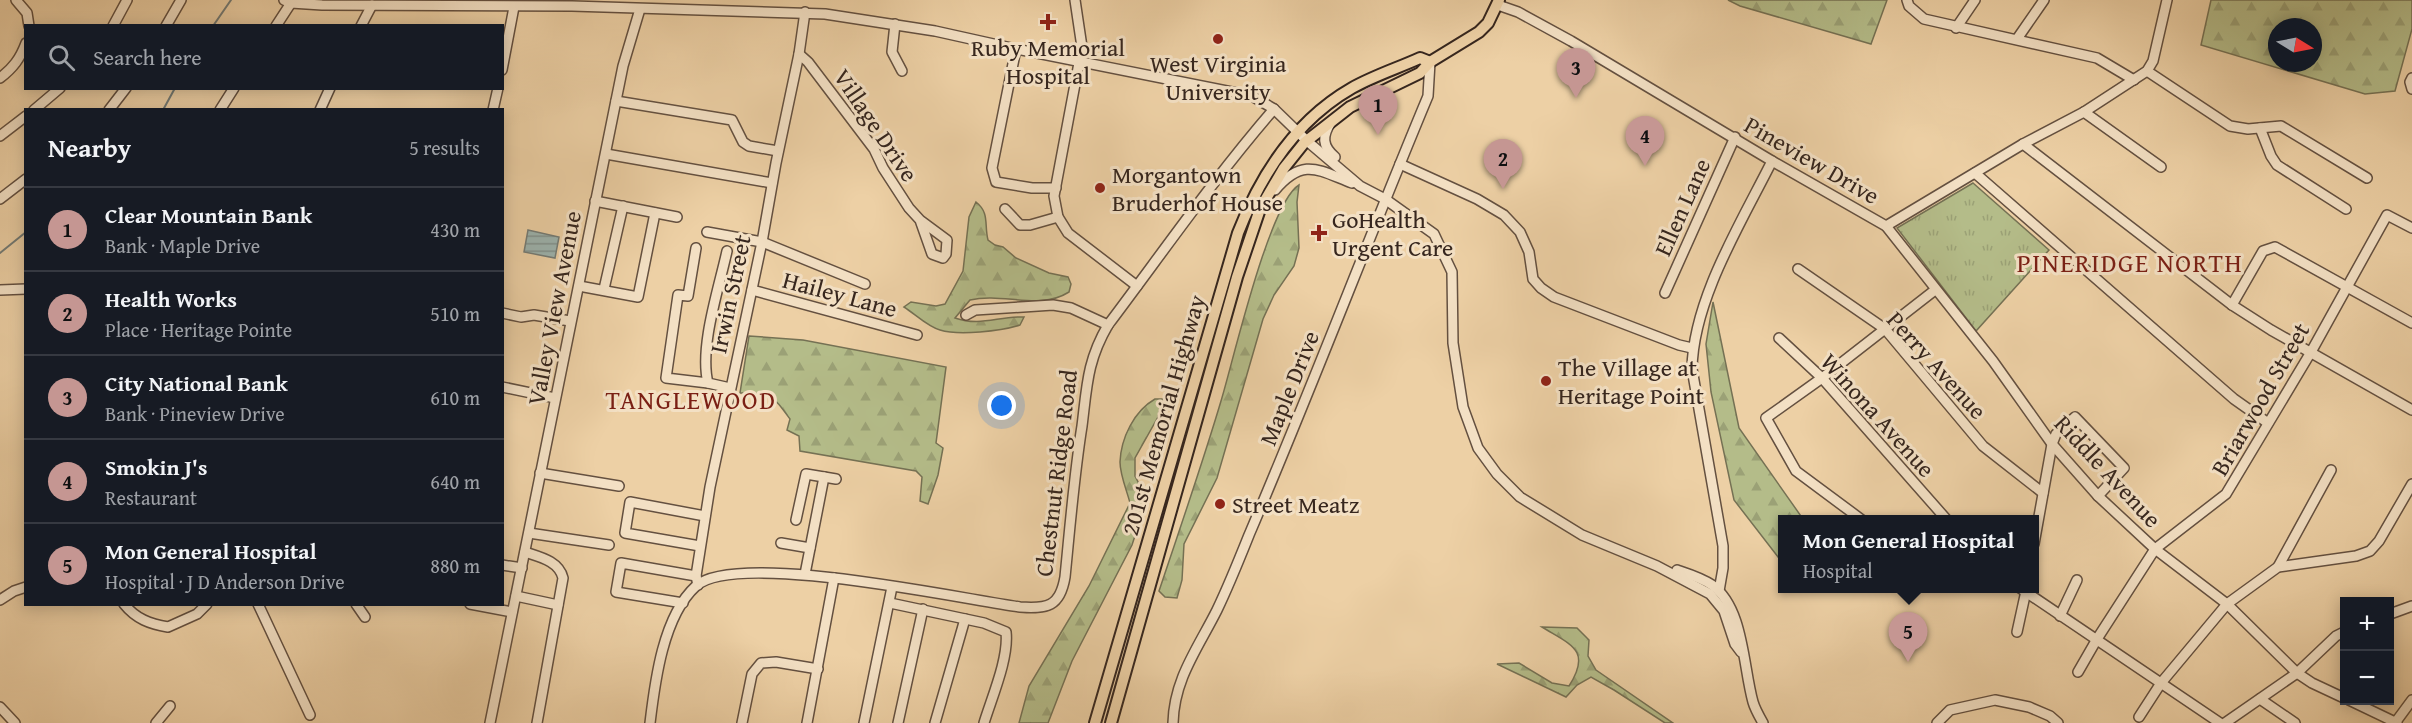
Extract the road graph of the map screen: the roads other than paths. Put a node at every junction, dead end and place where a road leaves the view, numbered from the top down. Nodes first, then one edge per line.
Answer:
1 (16, 0) edge
2 (127, 0) edge
3 (181, 0) edge
4 (1075, 0) edge
5 (1907, 0) edge
6 (1975, 0) edge
7 (2044, 0) edge
8 (2167, 0) edge
9 (287, 2) edge
10 (1498, 3) edge
11 (372, 5) junction
12 (514, 7) junction
13 (640, 9) junction
14 (805, 12) junction
15 (29, 24) edge
16 (114, 24) edge
17 (167, 24) edge
18 (277, 24) edge
19 (362, 24) edge
20 (895, 24) junction
21 (1956, 28) junction
22 (2017, 39) junction
23 (24, 48) edge
24 (1016, 50) junction
25 (799, 54) junction
26 (504, 60) edge
27 (1081, 62) junction
28 (1430, 62) junction
29 (902, 71) dead end
30 (2147, 71) junction
31 (0, 78) edge
32 (2412, 78) edge
33 (2134, 80) junction
34 (2412, 89) edge
35 (58, 90) edge
36 (124, 90) edge
37 (233, 90) edge
38 (329, 90) edge
39 (498, 90) edge
40 (616, 101) junction
41 (36, 108) edge
42 (111, 108) edge
43 (221, 108) edge
44 (321, 108) edge
45 (493, 108) edge
46 (1274, 109) junction
47 (2084, 112) junction
48 (24, 118) edge
49 (1334, 119) junction
50 (2260, 128) junction
51 (1298, 132) junction
52 (0, 136) edge
53 (1735, 137) junction
54 (1307, 141) junction
55 (2023, 144) junction
56 (778, 151) junction
57 (606, 154) junction
58 (1772, 161) junction
59 (1400, 164) junction
60 (2161, 167) dead end
61 (1975, 174) junction
62 (2367, 178) dead end
63 (24, 181) edge
64 (772, 183) junction
65 (1360, 186) junction
66 (1056, 188) junction
67 (0, 199) edge
68 (1386, 199) junction
69 (595, 201) junction
70 (623, 206) junction
71 (1005, 209) dead end
72 (1260, 209) junction
73 (2346, 209) dead end
74 (655, 213) junction
75 (677, 217) dead end
76 (1058, 217) junction
77 (920, 220) dead end
78 (1886, 226) junction
79 (2412, 228) edge
80 (707, 231) dead end
81 (762, 242) junction
82 (696, 248) dead end
83 (727, 251) dead end
84 (1798, 269) dead end
85 (865, 284) dead end
86 (579, 286) junction
87 (1137, 286) junction
88 (2347, 286) junction
89 (24, 289) edge
90 (604, 289) junction
91 (0, 290) edge
92 (752, 290) junction
93 (1935, 290) junction
94 (1665, 293) dead end
95 (2232, 305) junction
96 (504, 313) edge
97 (966, 315) dead end
98 (570, 321) junction
99 (2412, 323) edge
100 (1108, 325) junction
101 (1886, 329) junction
102 (917, 334) dead end
103 (1779, 338) dead end
104 (1692, 348) junction
105 (2311, 352) junction
106 (1822, 378) junction
107 (708, 383) junction
108 (504, 387) edge
109 (730, 388) junction
110 (555, 398) junction
111 (2412, 410) edge
112 (2268, 423) junction
113 (2052, 444) junction
114 (2331, 470) dead end
115 (540, 473) junction
116 (824, 477) junction
117 (836, 479) dead end
118 (2412, 484) edge
119 (619, 486) dead end
120 (2043, 493) junction
121 (2098, 496) junction
122 (1856, 515) edge
123 (1943, 515) edge
124 (705, 516) junction
125 (2039, 516) edge
126 (796, 520) dead end
127 (529, 533) junction
128 (781, 543) dead end
129 (609, 545) dead end
130 (700, 546) junction
131 (810, 548) junction
132 (2155, 549) junction
133 (525, 552) junction
134 (504, 565) edge
135 (2278, 567) junction
136 (522, 568) junction
137 (805, 574) junction
138 (834, 578) junction
139 (697, 580) junction
140 (2077, 580) dead end
141 (892, 587) junction
142 (24, 588) edge
143 (1713, 590) junction
144 (2024, 593) edge
145 (2028, 593) edge
146 (516, 596) junction
147 (0, 600) edge
148 (683, 603) junction
149 (890, 603) junction
150 (2227, 604) junction
151 (558, 605) junction
152 (126, 606) edge
153 (205, 606) edge
154 (259, 606) edge
155 (357, 606) edge
156 (480, 606) edge
157 (2412, 606) edge
158 (923, 609) junction
159 (512, 612) junction
160 (2394, 613) edge
161 (2060, 616) junction
162 (365, 617) dead end
163 (965, 619) junction
164 (2017, 632) dead end
165 (2340, 634) edge
166 (2097, 639) junction
167 (818, 669) junction
168 (2078, 672) dead end
169 (2297, 673) junction
170 (2161, 683) junction
171 (2340, 697) edge
172 (2260, 699) junction
173 (2412, 700) edge
174 (2359, 705) edge
175 (170, 706) dead end
176 (0, 707) edge
177 (310, 715) dead end
178 (2139, 717) dead end
179 (15, 723) edge
180 (156, 723) edge
181 (490, 723) edge
182 (537, 723) edge
183 (650, 723) edge
184 (742, 723) edge
185 (807, 723) edge
186 (864, 723) edge
187 (898, 723) edge
188 (935, 723) edge
189 (984, 723) edge
190 (1095, 723) edge
191 (1111, 723) edge
192 (1173, 723) edge
193 (1763, 723) edge
194 (1937, 723) edge
195 (2058, 723) edge
196 (2220, 723) edge
197 (2225, 723) edge
198 (2295, 723) edge
199 (2395, 723) edge

1 - 15 street
2 - 16 street
3 - 17 street
4 - 27 street
5 - 21 street
6 - 21 street
7 - 22 street
8 - 30 street
9 - 11 street
9 - 18 street
10 - 28 main road
10 - 53 street, Pineview Drive
11 - 12 street
11 - 19 street
12 - 13 street
12 - 26 street
13 - 14 street
13 - 40 street, Valley View Avenue
14 - 20 street
14 - 25 street, Irwin Street
20 - 24 street
20 - 29 street
21 - 22 street
22 - 33 street
23 - 31 street
24 - 27 street
24 - 66 street
25 - 56 street, Irwin Street
25 - 77 street, Village Drive
27 - 46 street
27 - 66 street
28 - 49 main road
28 - 51 main road
28 - 59 street, Maple Drive
30 - 33 street, Pineview Drive
30 - 50 street
32 - 34 street
33 - 47 street, Pineview Drive
35 - 41 street
36 - 42 street
37 - 43 street
38 - 44 street
39 - 45 street
40 - 56 street
40 - 57 street, Valley View Avenue
46 - 51 street
46 - 87 street, Chestnut Ridge Road
47 - 55 street, Pineview Drive
47 - 60 street
48 - 52 street
49 - 54 main road
49 - 65 street
50 - 62 street
50 - 73 street
51 - 54 street
51 - 190 main road, 201st Memorial Highway
53 - 58 street, Pineview Drive
53 - 94 street, Ellen Lane
54 - 65 street
54 - 72 main road, 201st Memorial Highway
55 - 61 street, Pineview Drive
55 - 95 street
56 - 64 street, Irwin Street
57 - 64 street
57 - 69 street, Valley View Avenue
58 - 78 street, Pineview Drive
58 - 104 street
59 - 68 street, Maple Drive
59 - 104 street
61 - 78 street, Pineview Drive
61 - 112 street
63 - 67 street
64 - 81 street, Irwin Street
65 - 68 street
65 - 72 street
66 - 76 street
68 - 143 street
68 - 192 street, Maple Drive
69 - 70 street
69 - 86 street, Valley View Avenue
70 - 74 street
70 - 90 street
71 - 76 street
72 - 191 main road, 201st Memorial Highway
74 - 75 street
74 - 90 street
76 - 87 street
78 - 93 street, Riddle Avenue
79 - 88 street, Briarwood Street
80 - 81 street
81 - 85 street
81 - 92 street, Irwin Street
82 - 107 street
83 - 107 street
84 - 101 street, Perry Avenue
86 - 90 street
86 - 98 street, Valley View Avenue
87 - 100 street, Chestnut Ridge Road
88 - 95 street
88 - 99 street
88 - 105 street, Briarwood Street
89 - 91 street
92 - 102 street, Hailey Lane
92 - 109 street, Irwin Street
93 - 101 street
93 - 113 street, Riddle Avenue
95 - 105 street
96 - 98 street
97 - 100 street
98 - 110 street, Valley View Avenue
100 - 141 street, Chestnut Ridge Road
101 - 106 street
101 - 120 street, Perry Avenue
103 - 106 street, Winona Avenue
104 - 143 street
105 - 111 street
105 - 112 street, Briarwood Street
106 - 122 street
106 - 123 street, Winona Avenue
107 - 109 street
108 - 110 street
109 - 124 street, Irwin Street
110 - 115 street, Valley View Avenue
112 - 132 street, Briarwood Street
113 - 120 street
113 - 121 street, Riddle Avenue
113 - 121 street
114 - 135 street
115 - 119 street
115 - 127 street, Valley View Avenue
116 - 117 street
116 - 126 street
116 - 131 street
118 - 135 street
120 - 125 street
121 - 132 street, Riddle Avenue
124 - 130 street, Irwin Street
124 - 130 street
127 - 129 street
127 - 133 street, Valley View Avenue
128 - 131 street
130 - 139 street, Irwin Street
131 - 137 street
132 - 150 street, Riddle Avenue
132 - 166 street, Briarwood Street
133 - 136 street, Valley View Avenue
133 - 151 street
134 - 136 street
135 - 150 street
136 - 146 street, Valley View Avenue
137 - 138 street, Chestnut Ridge Road
137 - 139 street, Chestnut Ridge Road
138 - 141 street, Chestnut Ridge Road
138 - 167 street
139 - 148 street, Chestnut Ridge Road
139 - 148 street
140 - 161 street
141 - 149 street
142 - 147 street
143 - 193 street
144 - 164 street
145 - 161 street
146 - 151 street
146 - 159 street, Valley View Avenue
148 - 183 street, Chestnut Ridge Road
149 - 158 street
149 - 186 street
150 - 169 street, Riddle Avenue
150 - 170 street
151 - 182 street
152 - 153 street
154 - 177 street
155 - 162 street
156 - 159 street
157 - 160 street
158 - 163 street
158 - 187 street
159 - 181 street, Valley View Avenue
161 - 166 street
163 - 188 street
163 - 189 street
165 - 169 street
166 - 168 street, Briarwood Street
166 - 170 street
167 - 184 street
167 - 185 street
169 - 171 street, Riddle Avenue
169 - 172 street
170 - 178 street
170 - 196 street
172 - 197 street
172 - 198 street
173 - 199 street
174 - 199 street
175 - 180 street
176 - 179 street
194 - 195 street

